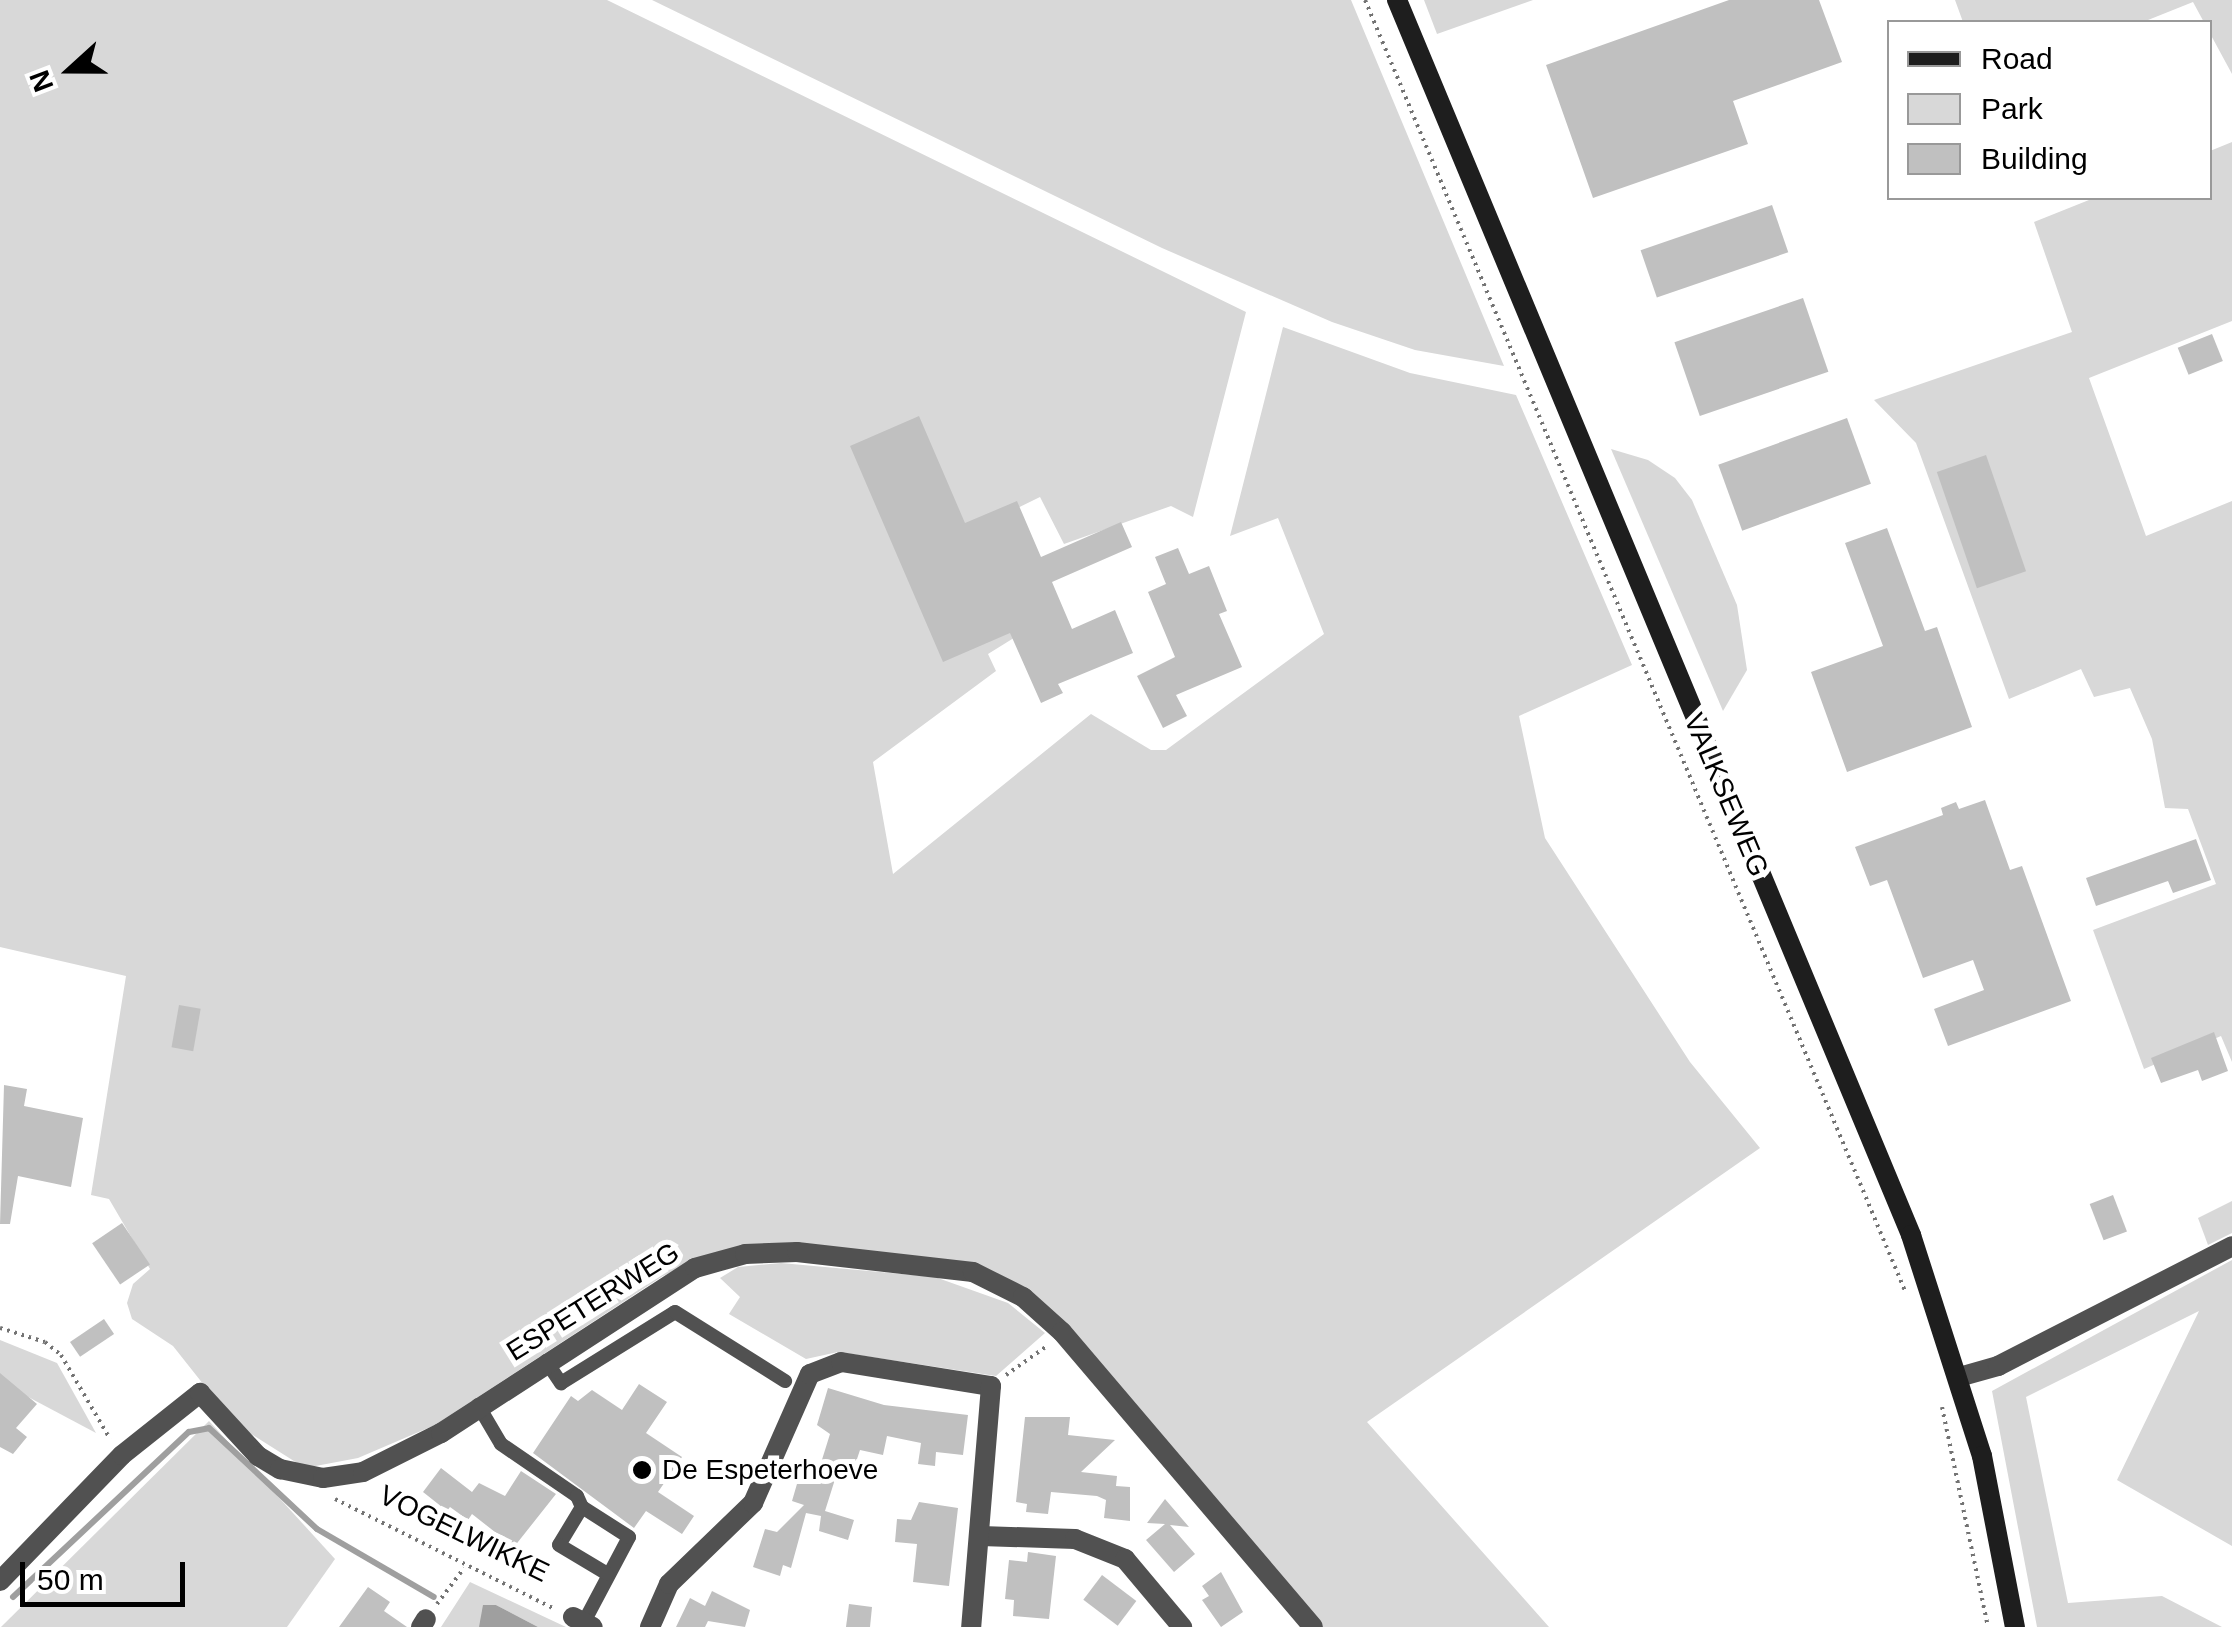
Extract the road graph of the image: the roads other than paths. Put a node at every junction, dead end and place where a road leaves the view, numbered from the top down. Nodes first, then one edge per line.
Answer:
1 (1397, 0) edge
2 (2232, 1246) edge
3 (546, 1362) junction
4 (1959, 1377) junction
5 (785, 1381) dead end
6 (478, 1406) junction
7 (582, 1507) junction
8 (981, 1536) junction
9 (606, 1573) junction
10 (0, 1581) edge
11 (583, 1622) edge
12 (650, 1627) edge
13 (971, 1627) edge
14 (1182, 1627) edge
15 (1313, 1627) edge
16 (2015, 1627) edge

1 - 4 main road, VALKSEWEG
2 - 4 street
3 - 5 lane
3 - 6 street, ESPETERWEG
3 - 15 street, ESPETERWEG
4 - 16 main road, VALKSEWEG
6 - 7 lane
6 - 10 street, ESPETERWEG
7 - 9 lane
7 - 9 lane
8 - 12 street
8 - 13 street
8 - 14 street
9 - 11 lane

